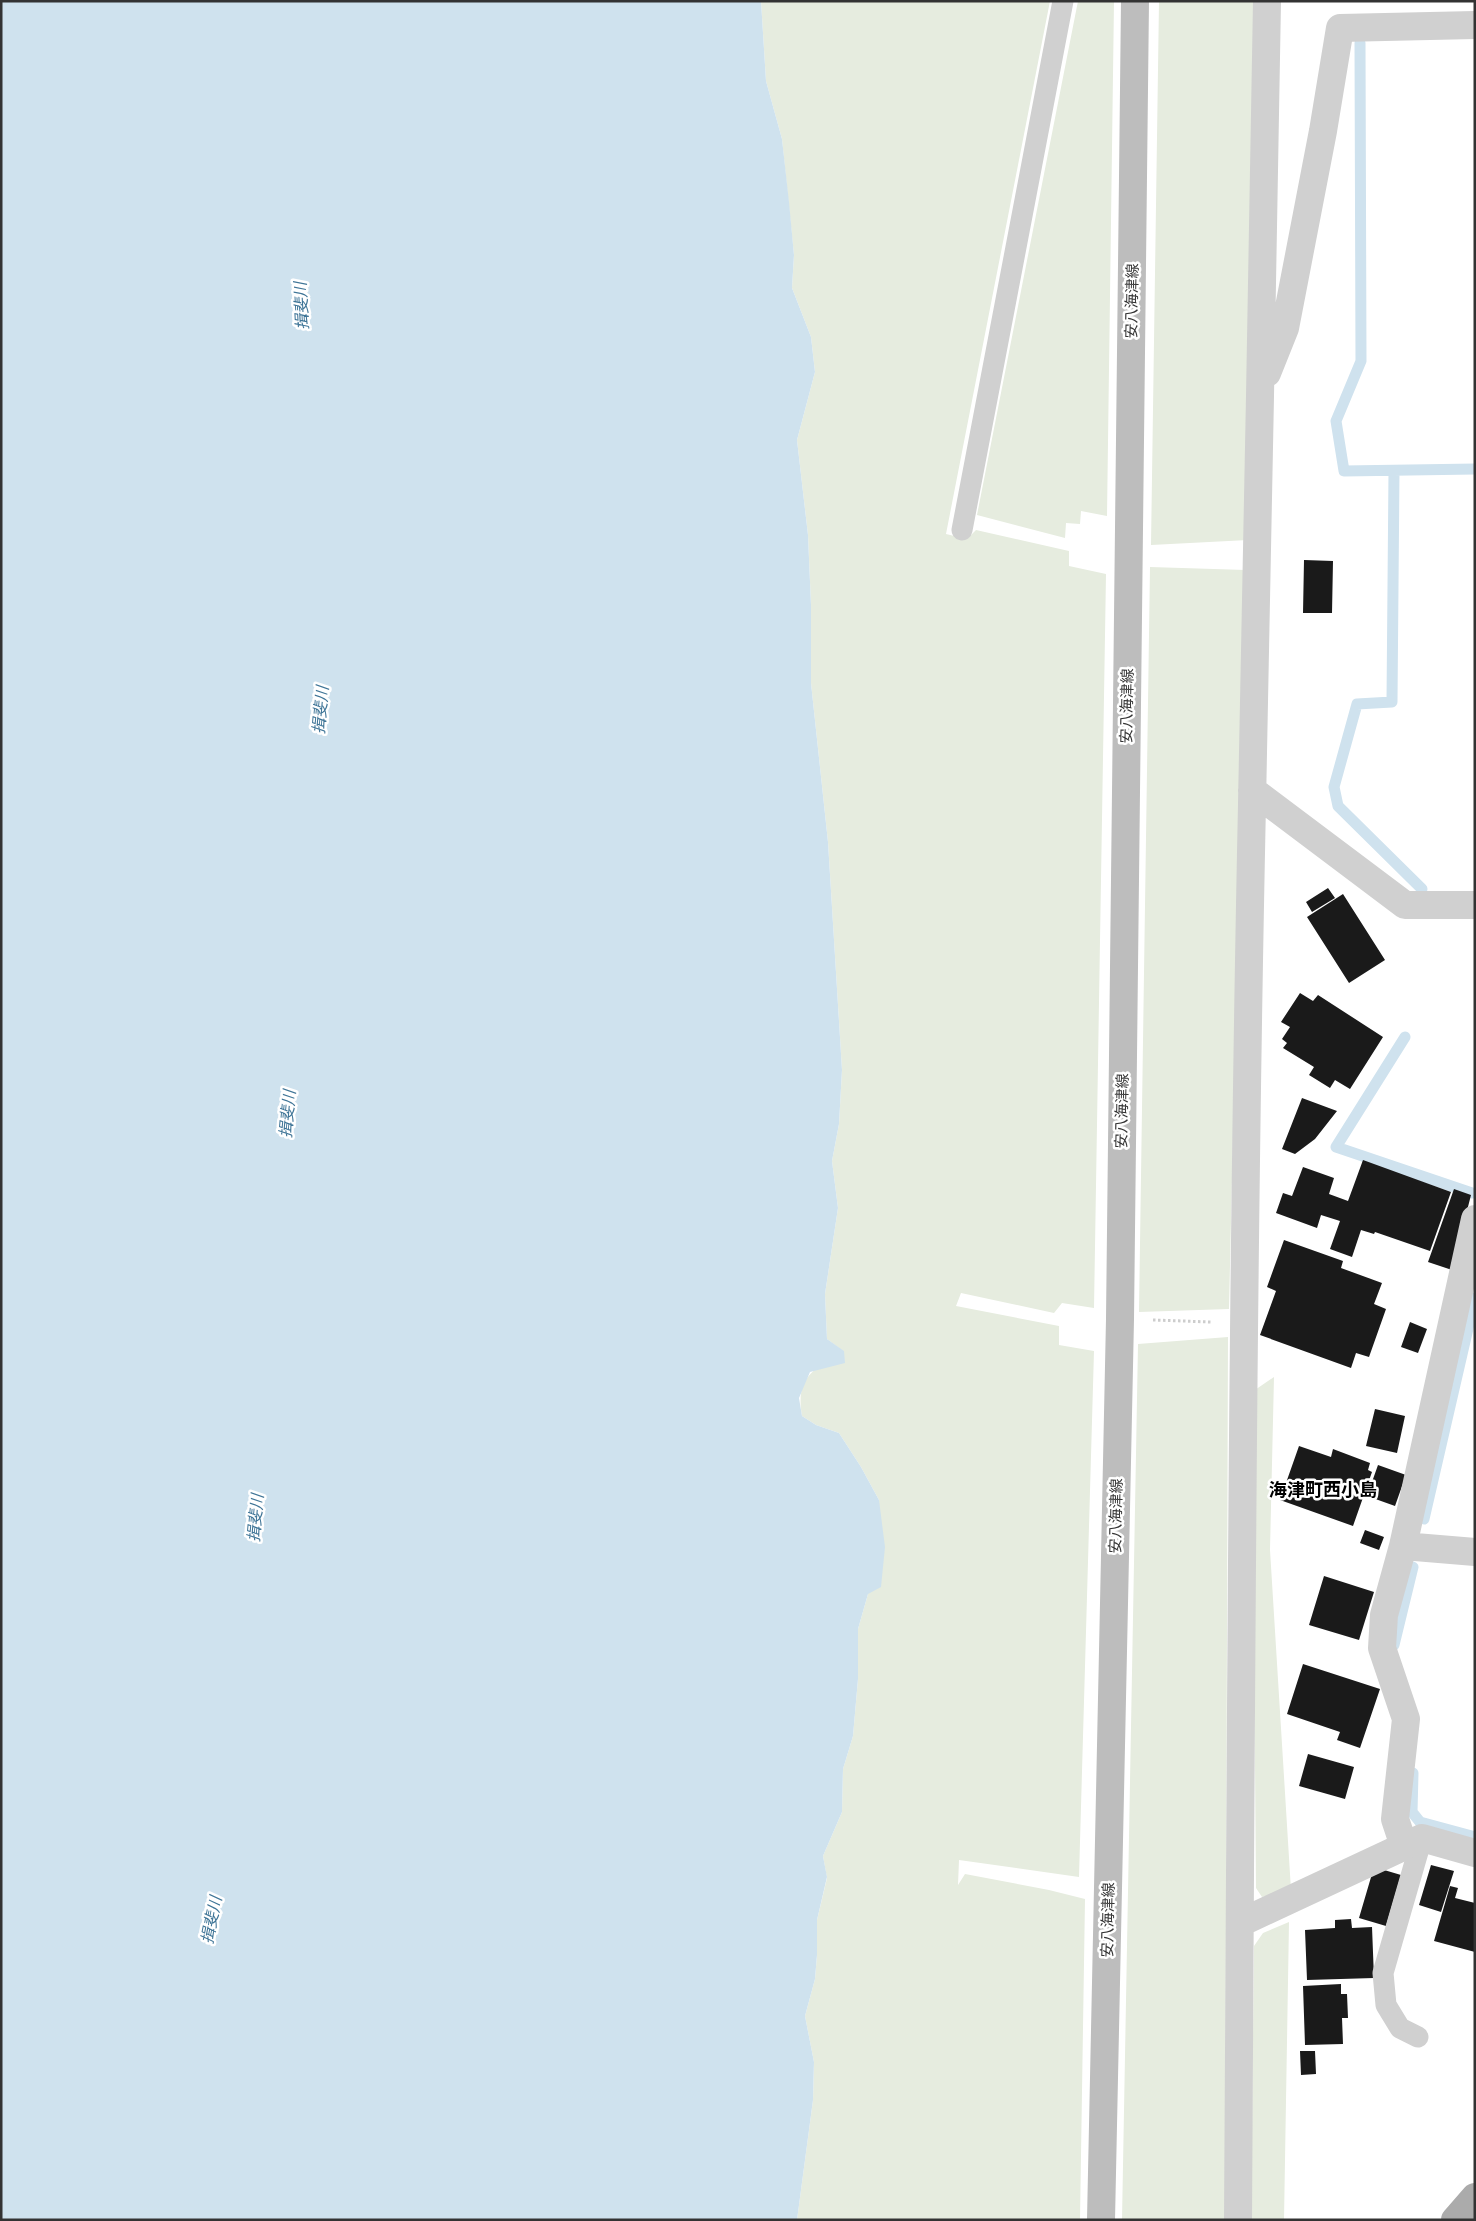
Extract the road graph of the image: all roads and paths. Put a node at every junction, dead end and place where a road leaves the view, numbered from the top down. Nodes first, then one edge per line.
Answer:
1 (1063, 1) edge
2 (1135, 1) edge
3 (1266, 1) edge
4 (1475, 25) edge
5 (1261, 388) junction
6 (962, 530) dead end
7 (1252, 790) junction
8 (1475, 905) edge
9 (1475, 1218) edge
10 (1120, 1319) junction
11 (1244, 1324) junction
12 (1403, 1546) junction
13 (1475, 1552) edge
14 (1413, 1842) junction
15 (1475, 1853) edge
16 (1240, 1923) junction
17 (1418, 2037) dead end
18 (1475, 2197) edge
19 (1102, 2220) edge
20 (1238, 2220) edge
21 (1455, 2220) edge

1 - 6 lane
2 - 10 main road, 安八海津線
3 - 5 street
4 - 5 street
5 - 7 street
7 - 8 street
7 - 11 street
9 - 12 street
10 - 11 path
10 - 19 main road, 安八海津線
11 - 16 street
12 - 13 street
12 - 14 street
14 - 15 street
14 - 16 street
14 - 17 lane
16 - 20 street
18 - 21 main road

